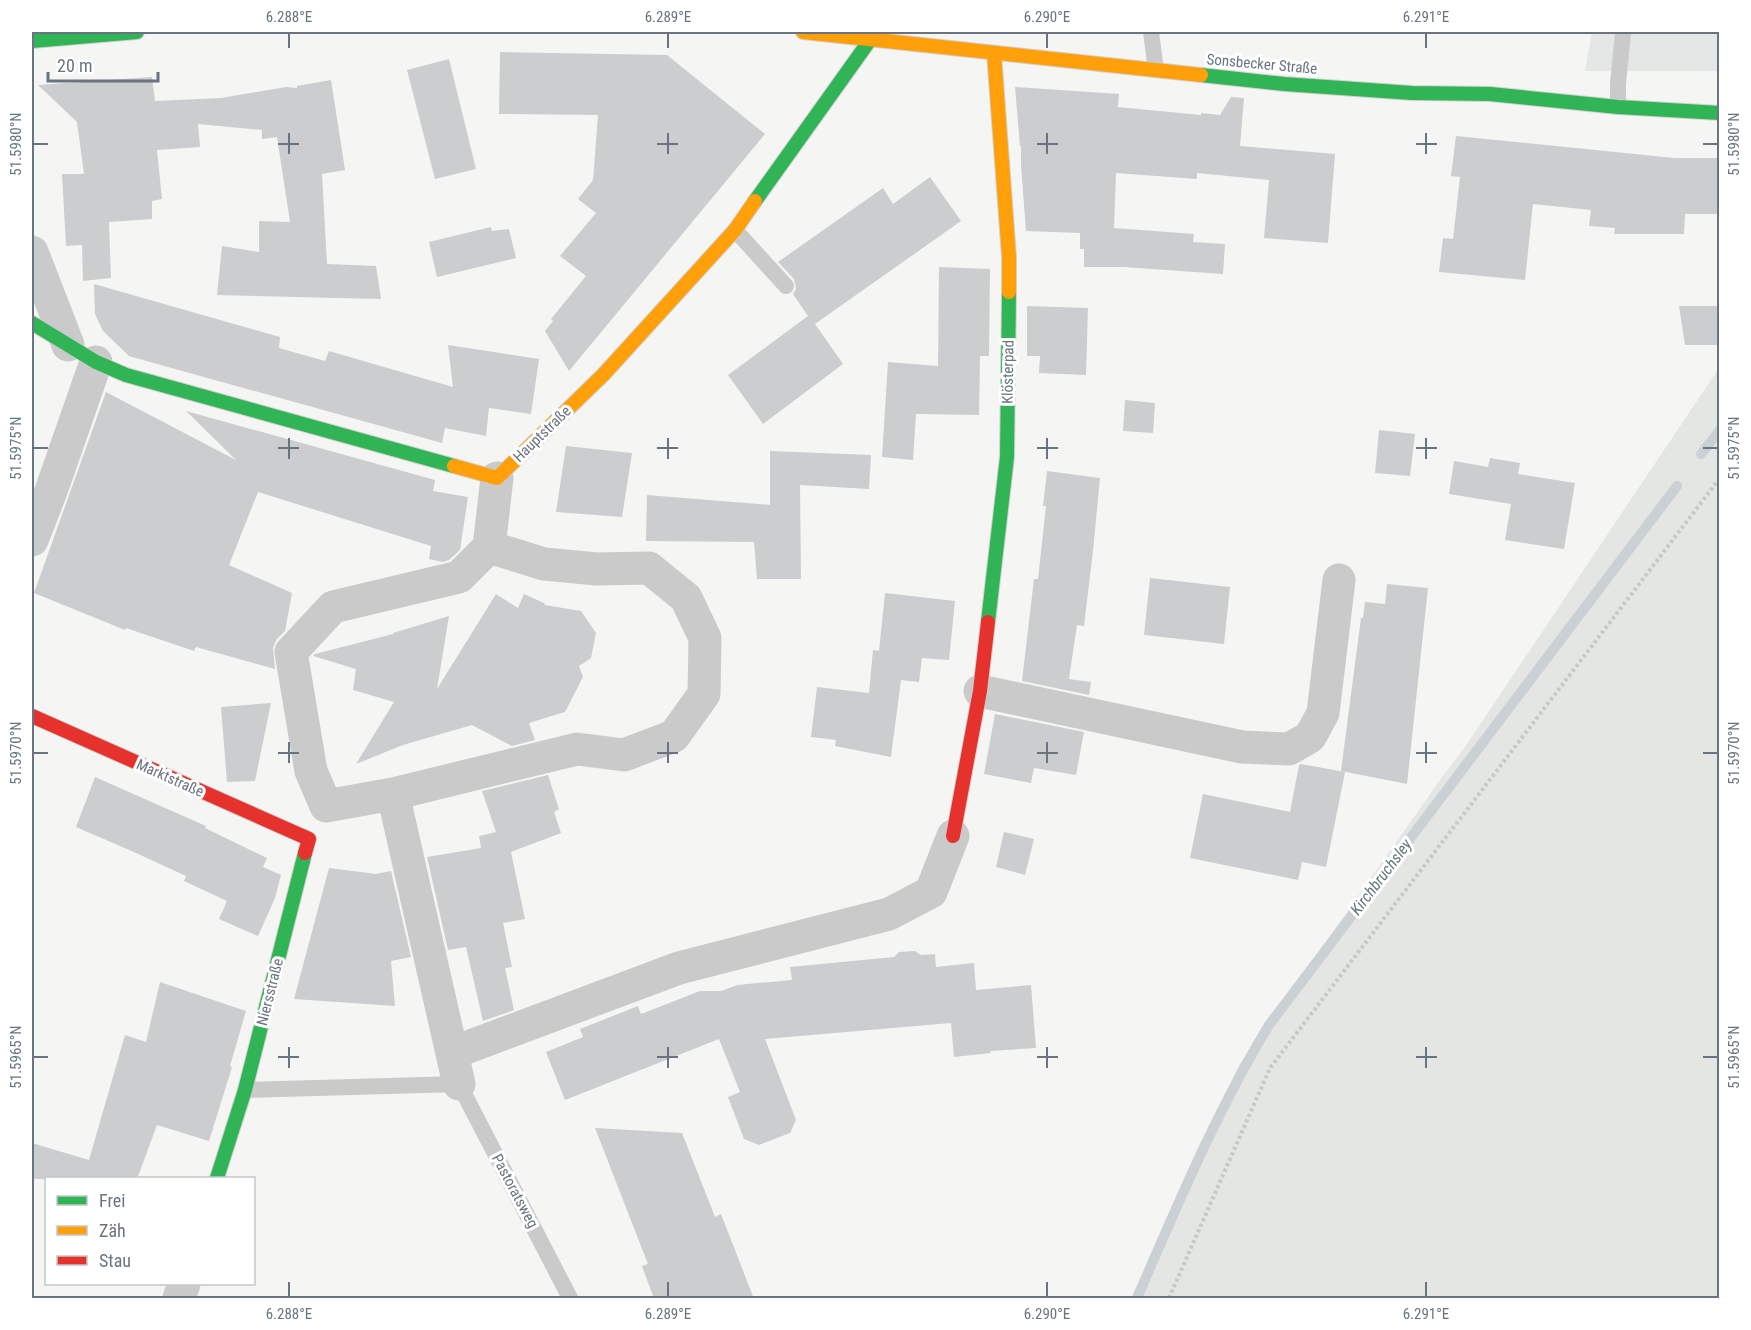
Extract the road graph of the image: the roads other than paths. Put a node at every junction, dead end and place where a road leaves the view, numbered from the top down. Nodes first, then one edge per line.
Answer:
1 (138, 32) edge
2 (803, 32) edge
3 (1151, 32) edge
4 (1623, 32) edge
5 (870, 40) junction
6 (32, 41) edge
7 (994, 52) junction
8 (1156, 70) junction
9 (1618, 107) junction
10 (1719, 113) edge
11 (735, 230) junction
12 (32, 252) edge
13 (786, 286) dead end
14 (32, 323) edge
15 (68, 345) junction
16 (96, 362) junction
17 (497, 478) junction
18 (32, 540) edge
19 (489, 547) junction
20 (1339, 580) dead end
21 (980, 691) junction
22 (32, 716) edge
23 (395, 794) junction
24 (326, 806) junction
25 (953, 836) joint
26 (309, 839) junction
27 (455, 1069) junction
28 (245, 1090) junction
29 (218, 1177) edge
30 (570, 1299) edge

1 - 6 street
2 - 5 street, Sonsbecker Straße
3 - 8 lane
4 - 9 lane
5 - 7 street, Sonsbecker Straße
5 - 11 street, Hauptstraße
7 - 8 street, Sonsbecker Straße
7 - 21 street, Klösterpad
8 - 9 street, Sonsbecker Straße
9 - 10 street, Sonsbecker Straße
11 - 13 lane
11 - 17 street, Hauptstraße
12 - 15 street
14 - 15 street
15 - 16 street
16 - 17 street
16 - 18 street
17 - 19 street
19 - 23 street
19 - 24 street
20 - 21 street
21 - 25 street, Klösterpad
22 - 26 street, Marktstraße
23 - 24 street
23 - 27 street
24 - 26 street, Niersstraße
25 - 27 street
26 - 28 street, Niersstraße
27 - 28 lane
27 - 30 lane, Pastoratsweg
28 - 29 street, Niersstraße

